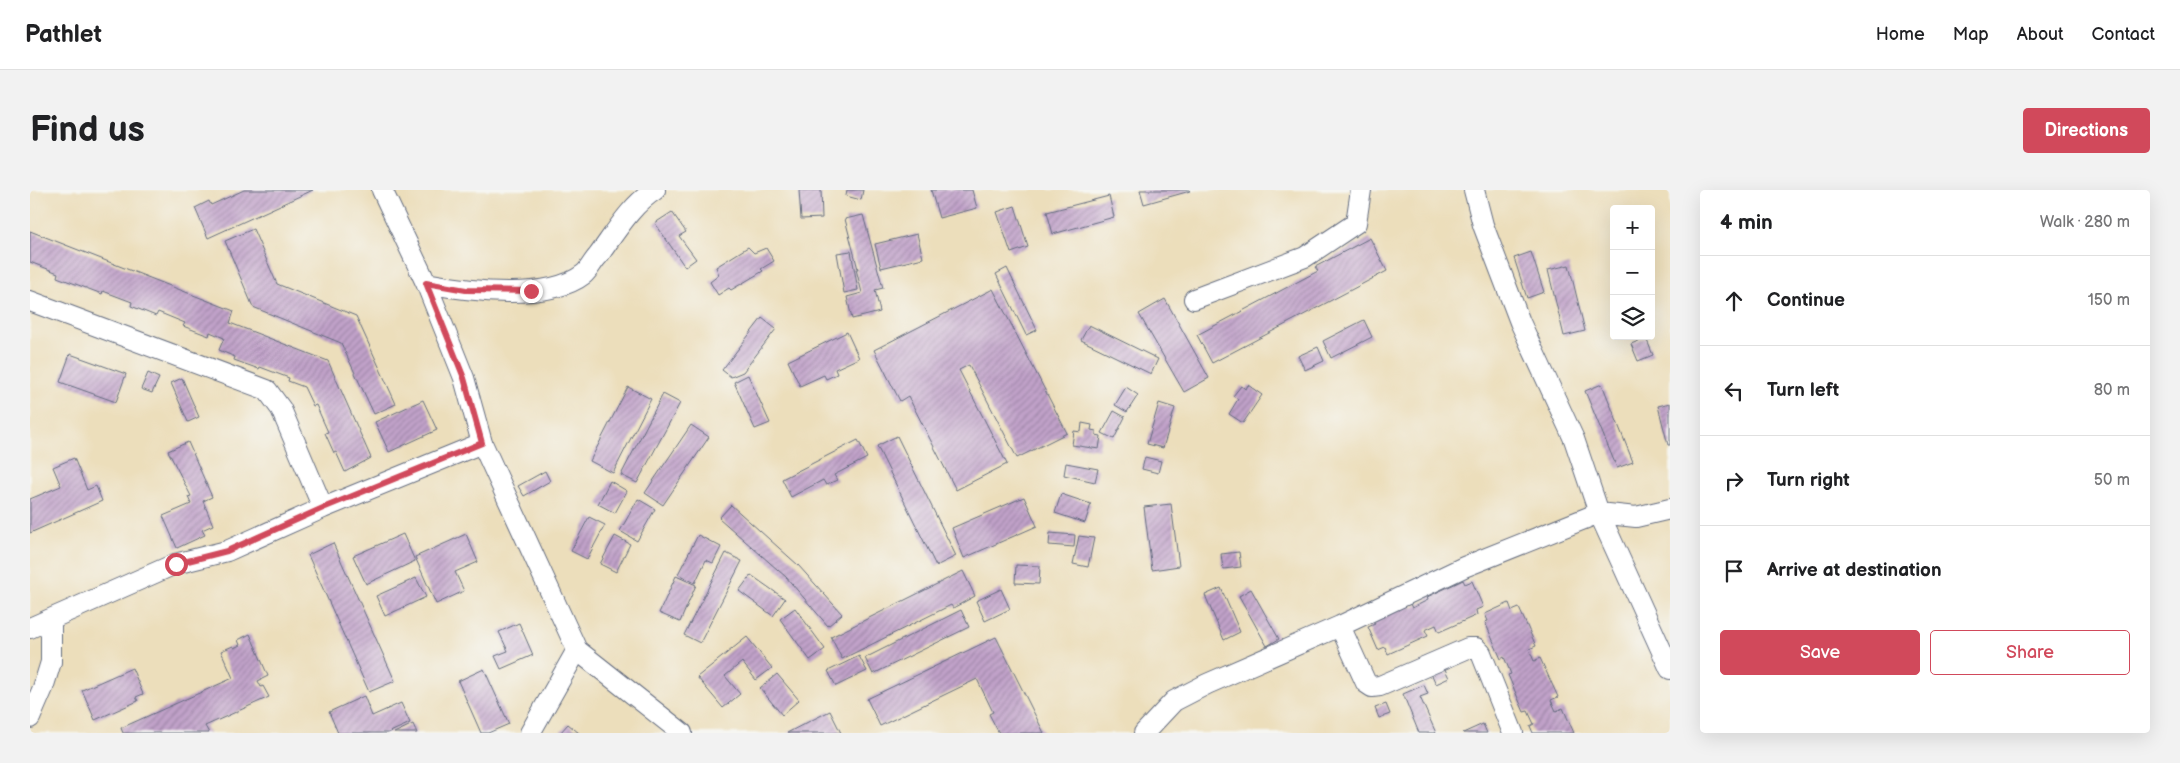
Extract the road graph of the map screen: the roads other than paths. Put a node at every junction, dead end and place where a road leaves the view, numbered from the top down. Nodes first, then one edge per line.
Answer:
1 (382, 190) edge
2 (656, 190) edge
3 (1361, 190) edge
4 (1474, 190) edge
5 (426, 283) junction
6 (1194, 298) dead end
7 (30, 301) edge
8 (482, 443) junction
9 (323, 508) junction
10 (1670, 509) edge
11 (1599, 513) junction
12 (50, 620) junction
13 (1340, 626) junction
14 (30, 628) edge
15 (576, 650) junction
16 (1670, 669) edge
17 (30, 718) edge
18 (530, 733) edge
19 (682, 733) edge
20 (1144, 733) edge
21 (1514, 733) edge

1 - 5 street
2 - 5 street
3 - 6 street
4 - 11 street
5 - 8 street
7 - 9 street
8 - 9 street
8 - 15 street
9 - 12 street
10 - 11 street
11 - 13 street
11 - 16 street
12 - 14 street
12 - 17 street
13 - 20 street
13 - 21 street
15 - 18 street
15 - 19 street

